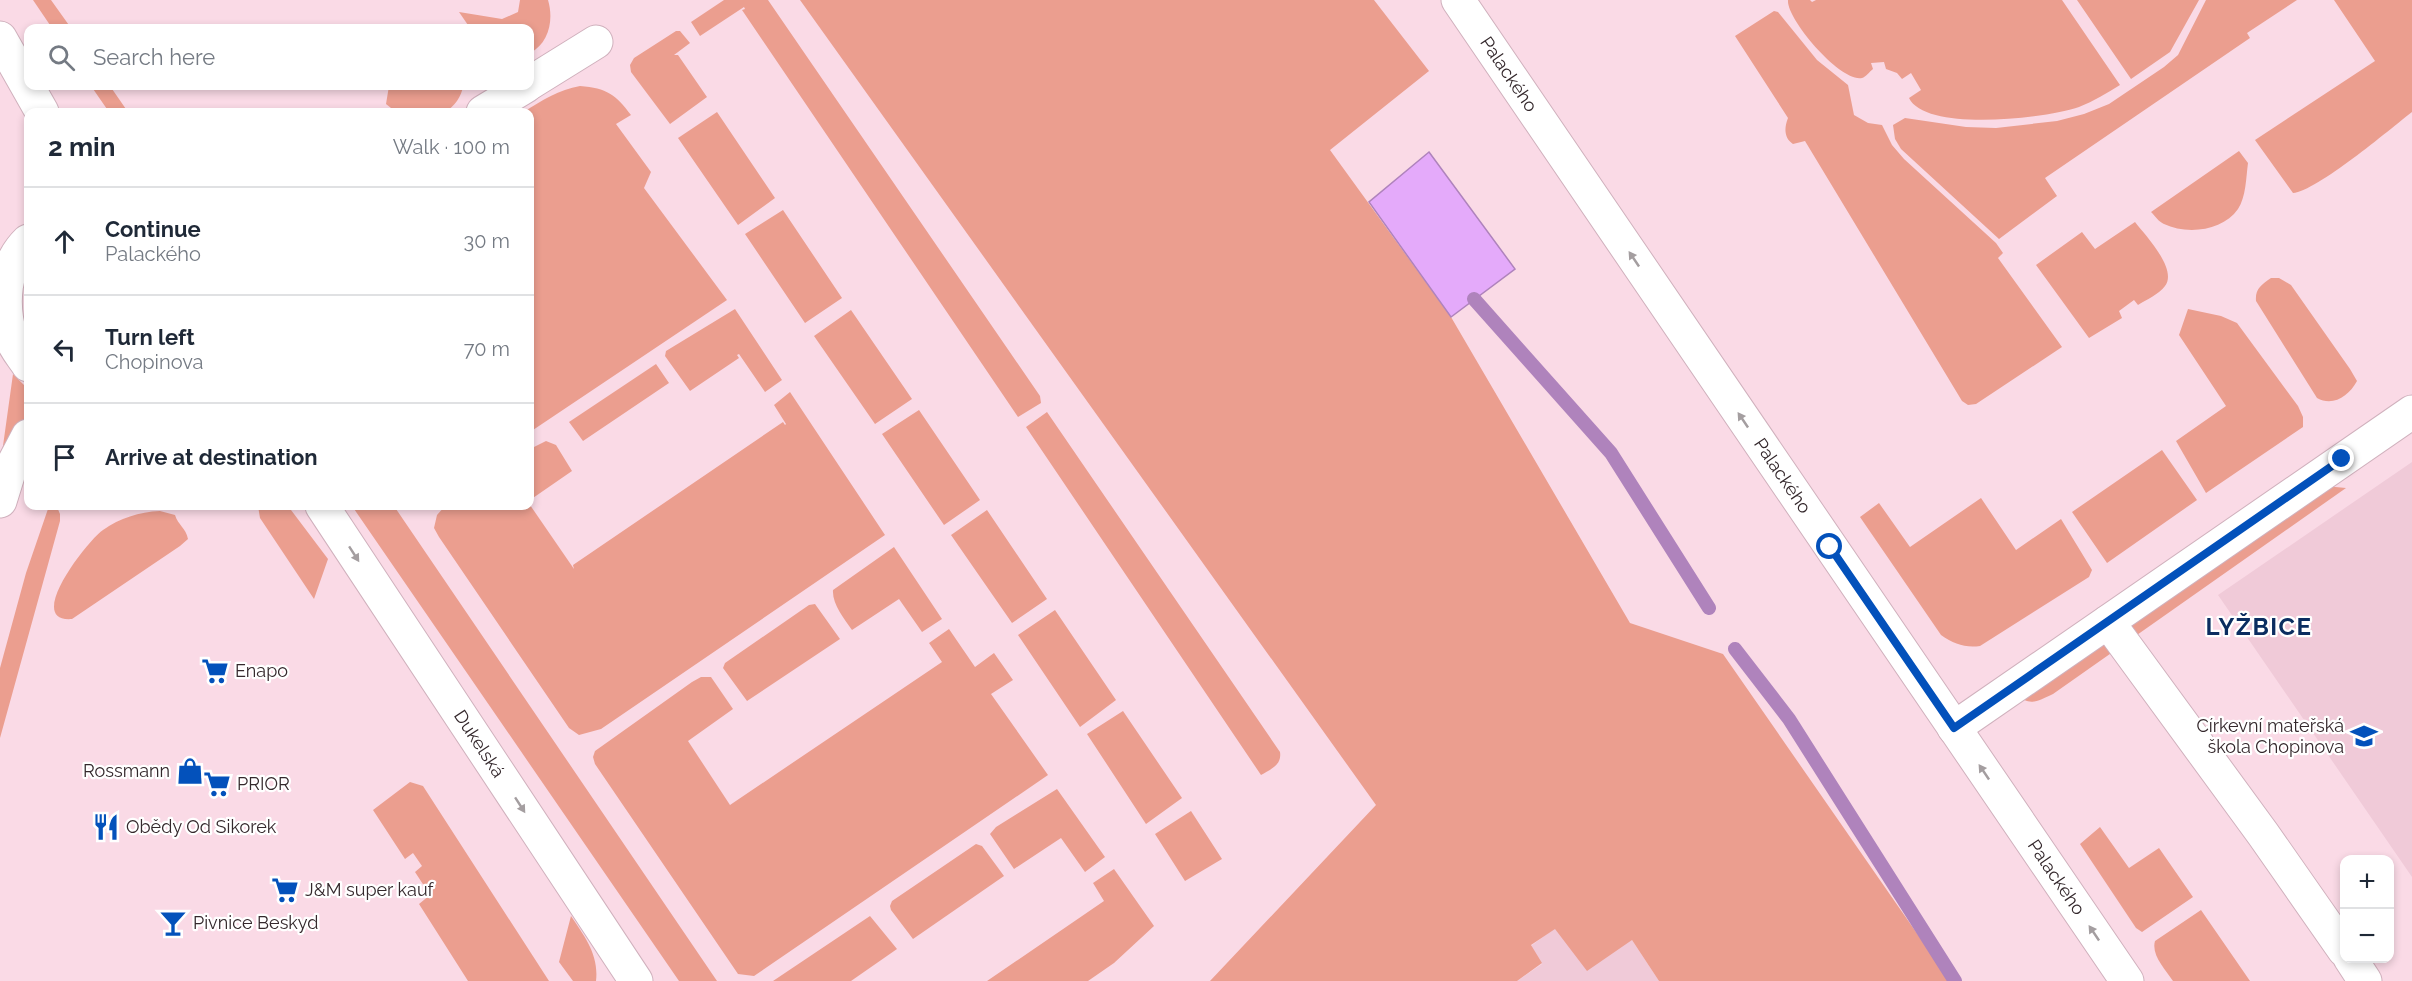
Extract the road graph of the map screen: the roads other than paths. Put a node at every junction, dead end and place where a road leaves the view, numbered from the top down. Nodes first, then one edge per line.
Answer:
1 (1458, 0) edge
2 (0, 38) edge
3 (596, 42) dead end
4 (24, 80) edge
5 (534, 80) edge
6 (30, 90) edge
7 (518, 90) edge
8 (40, 108) edge
9 (489, 108) edge
10 (24, 244) edge
11 (24, 359) edge
12 (2412, 412) edge
13 (24, 444) edge
14 (0, 501) edge
15 (325, 510) edge
16 (2109, 622) junction
17 (1954, 728) junction
18 (2340, 944) edge
19 (2353, 963) edge
20 (636, 981) edge
21 (2127, 981) edge
22 (2366, 981) edge

17 -> 1 street, Palackého
2 - 4 street
3 - 5 street
6 - 8 street
7 - 9 street
10 - 11 street
12 - 16 street
13 - 14 street
15 -> 20 street, Dukelská
16 - 17 street
16 - 18 street
21 -> 17 street, Palackého
19 - 22 street

